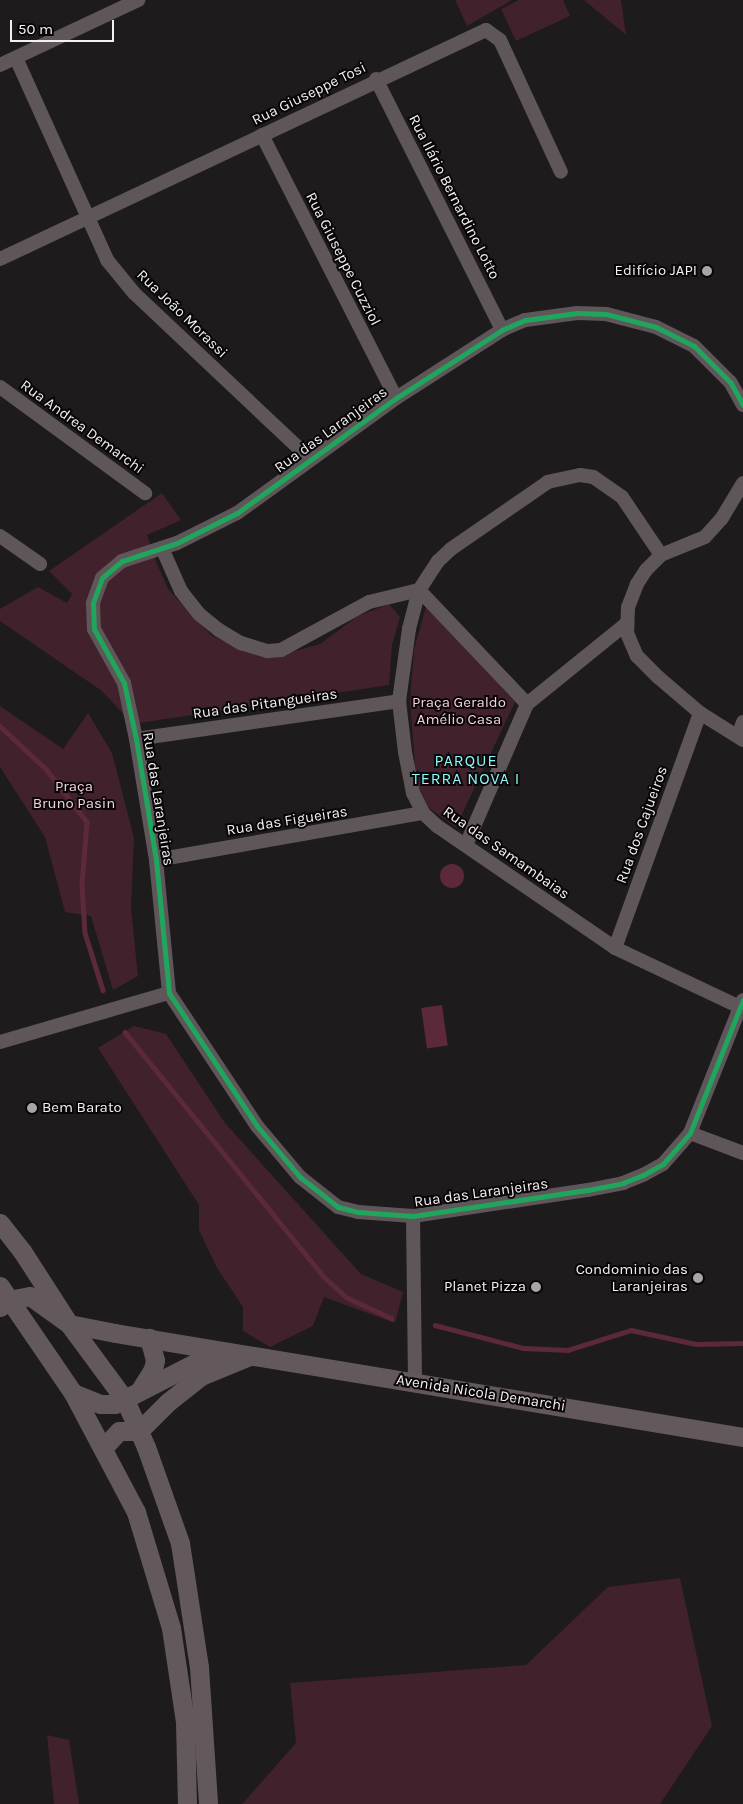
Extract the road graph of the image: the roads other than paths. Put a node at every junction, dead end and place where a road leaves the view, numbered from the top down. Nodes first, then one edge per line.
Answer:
1 (138, 0) edge
2 (16, 58) junction
3 (0, 66) edge
4 (376, 79) junction
5 (262, 134) junction
6 (561, 172) dead end
7 (88, 216) junction
8 (0, 259) edge
9 (502, 330) junction
10 (0, 387) edge
11 (396, 398) junction
12 (743, 404) edge
13 (310, 459) junction
14 (743, 483) edge
15 (144, 493) dead end
16 (0, 536) edge
17 (162, 548) junction
18 (661, 555) junction
19 (40, 564) dead end
20 (419, 590) junction
21 (628, 623) junction
22 (399, 701) junction
23 (527, 704) junction
24 (700, 713) junction
25 (743, 722) edge
26 (740, 738) edge
27 (136, 739) junction
28 (423, 813) junction
29 (466, 845) junction
30 (156, 860) junction
31 (615, 948) junction
32 (169, 993) junction
33 (741, 1004) edge
34 (0, 1042) edge
35 (690, 1133) junction
36 (743, 1153) edge
37 (413, 1216) junction
38 (0, 1223) edge
39 (3, 1298) edge
40 (70, 1324) junction
41 (149, 1338) junction
42 (218, 1351) junction
43 (255, 1354) junction
44 (415, 1382) junction
45 (73, 1393) junction
46 (131, 1397) junction
47 (138, 1431) junction
48 (743, 1437) edge
49 (104, 1448) junction
50 (187, 1804) edge
51 (208, 1804) edge

1 - 2 street
2 - 3 street
2 - 7 street, Rua João Morassi
4 - 5 street, Rua Giuseppe Tosi
4 - 6 street, Rua Giuseppe Tosi
4 - 9 street, Rua Ilário Bernardino Lotto
5 - 7 street, Rua Giuseppe Tosi
5 - 11 street, Rua Giuseppe Cuzziol
7 - 8 street, Rua Giuseppe Tosi
7 - 13 street, Rua João Morassi
9 - 11 street, Rua das Laranjeiras
9 - 12 street, Rua das Laranjeiras
10 - 15 street, Rua Andrea Demarchi
11 - 13 street, Rua das Laranjeiras
13 - 17 street, Rua das Laranjeiras
14 - 18 street
16 - 19 street
17 - 20 street
17 - 27 street, Rua das Laranjeiras
18 - 20 street, Rua das Samambaias
18 - 21 street
20 - 22 street, Rua das Samambaias
20 - 23 street
21 - 23 street
21 - 24 street
22 - 27 street, Rua das Pitangueiras
22 - 28 street, Rua das Samambaias
23 - 29 street
24 - 26 street
24 - 31 street, Rua dos Cajueiros
25 - 26 street
27 - 30 street, Rua das Laranjeiras
28 - 29 street, Rua das Samambaias
28 - 30 street, Rua das Figueiras
29 - 31 street, Rua das Samambaias
30 - 32 street, Rua das Laranjeiras
31 - 33 street, Rua das Samambaias
32 - 34 street
32 - 37 street, Rua das Laranjeiras
33 - 35 street, Rua das Laranjeiras
35 - 36 street
35 - 37 street, Rua das Laranjeiras
37 - 44 street
38 - 40 main road
39 - 40 main road
39 - 45 main road
40 - 41 main road, Avenida Nicola Demarchi
40 - 46 main road
41 - 42 main road, Avenida Nicola Demarchi
41 - 46 main road
42 - 43 main road, Avenida Nicola Demarchi
42 - 46 main road
43 - 44 main road, Avenida Nicola Demarchi
43 - 47 main road
44 - 48 main road, Avenida Nicola Demarchi
45 - 46 main road
45 - 49 main road
46 - 47 main road
47 - 49 main road
47 - 51 main road
49 - 50 main road

